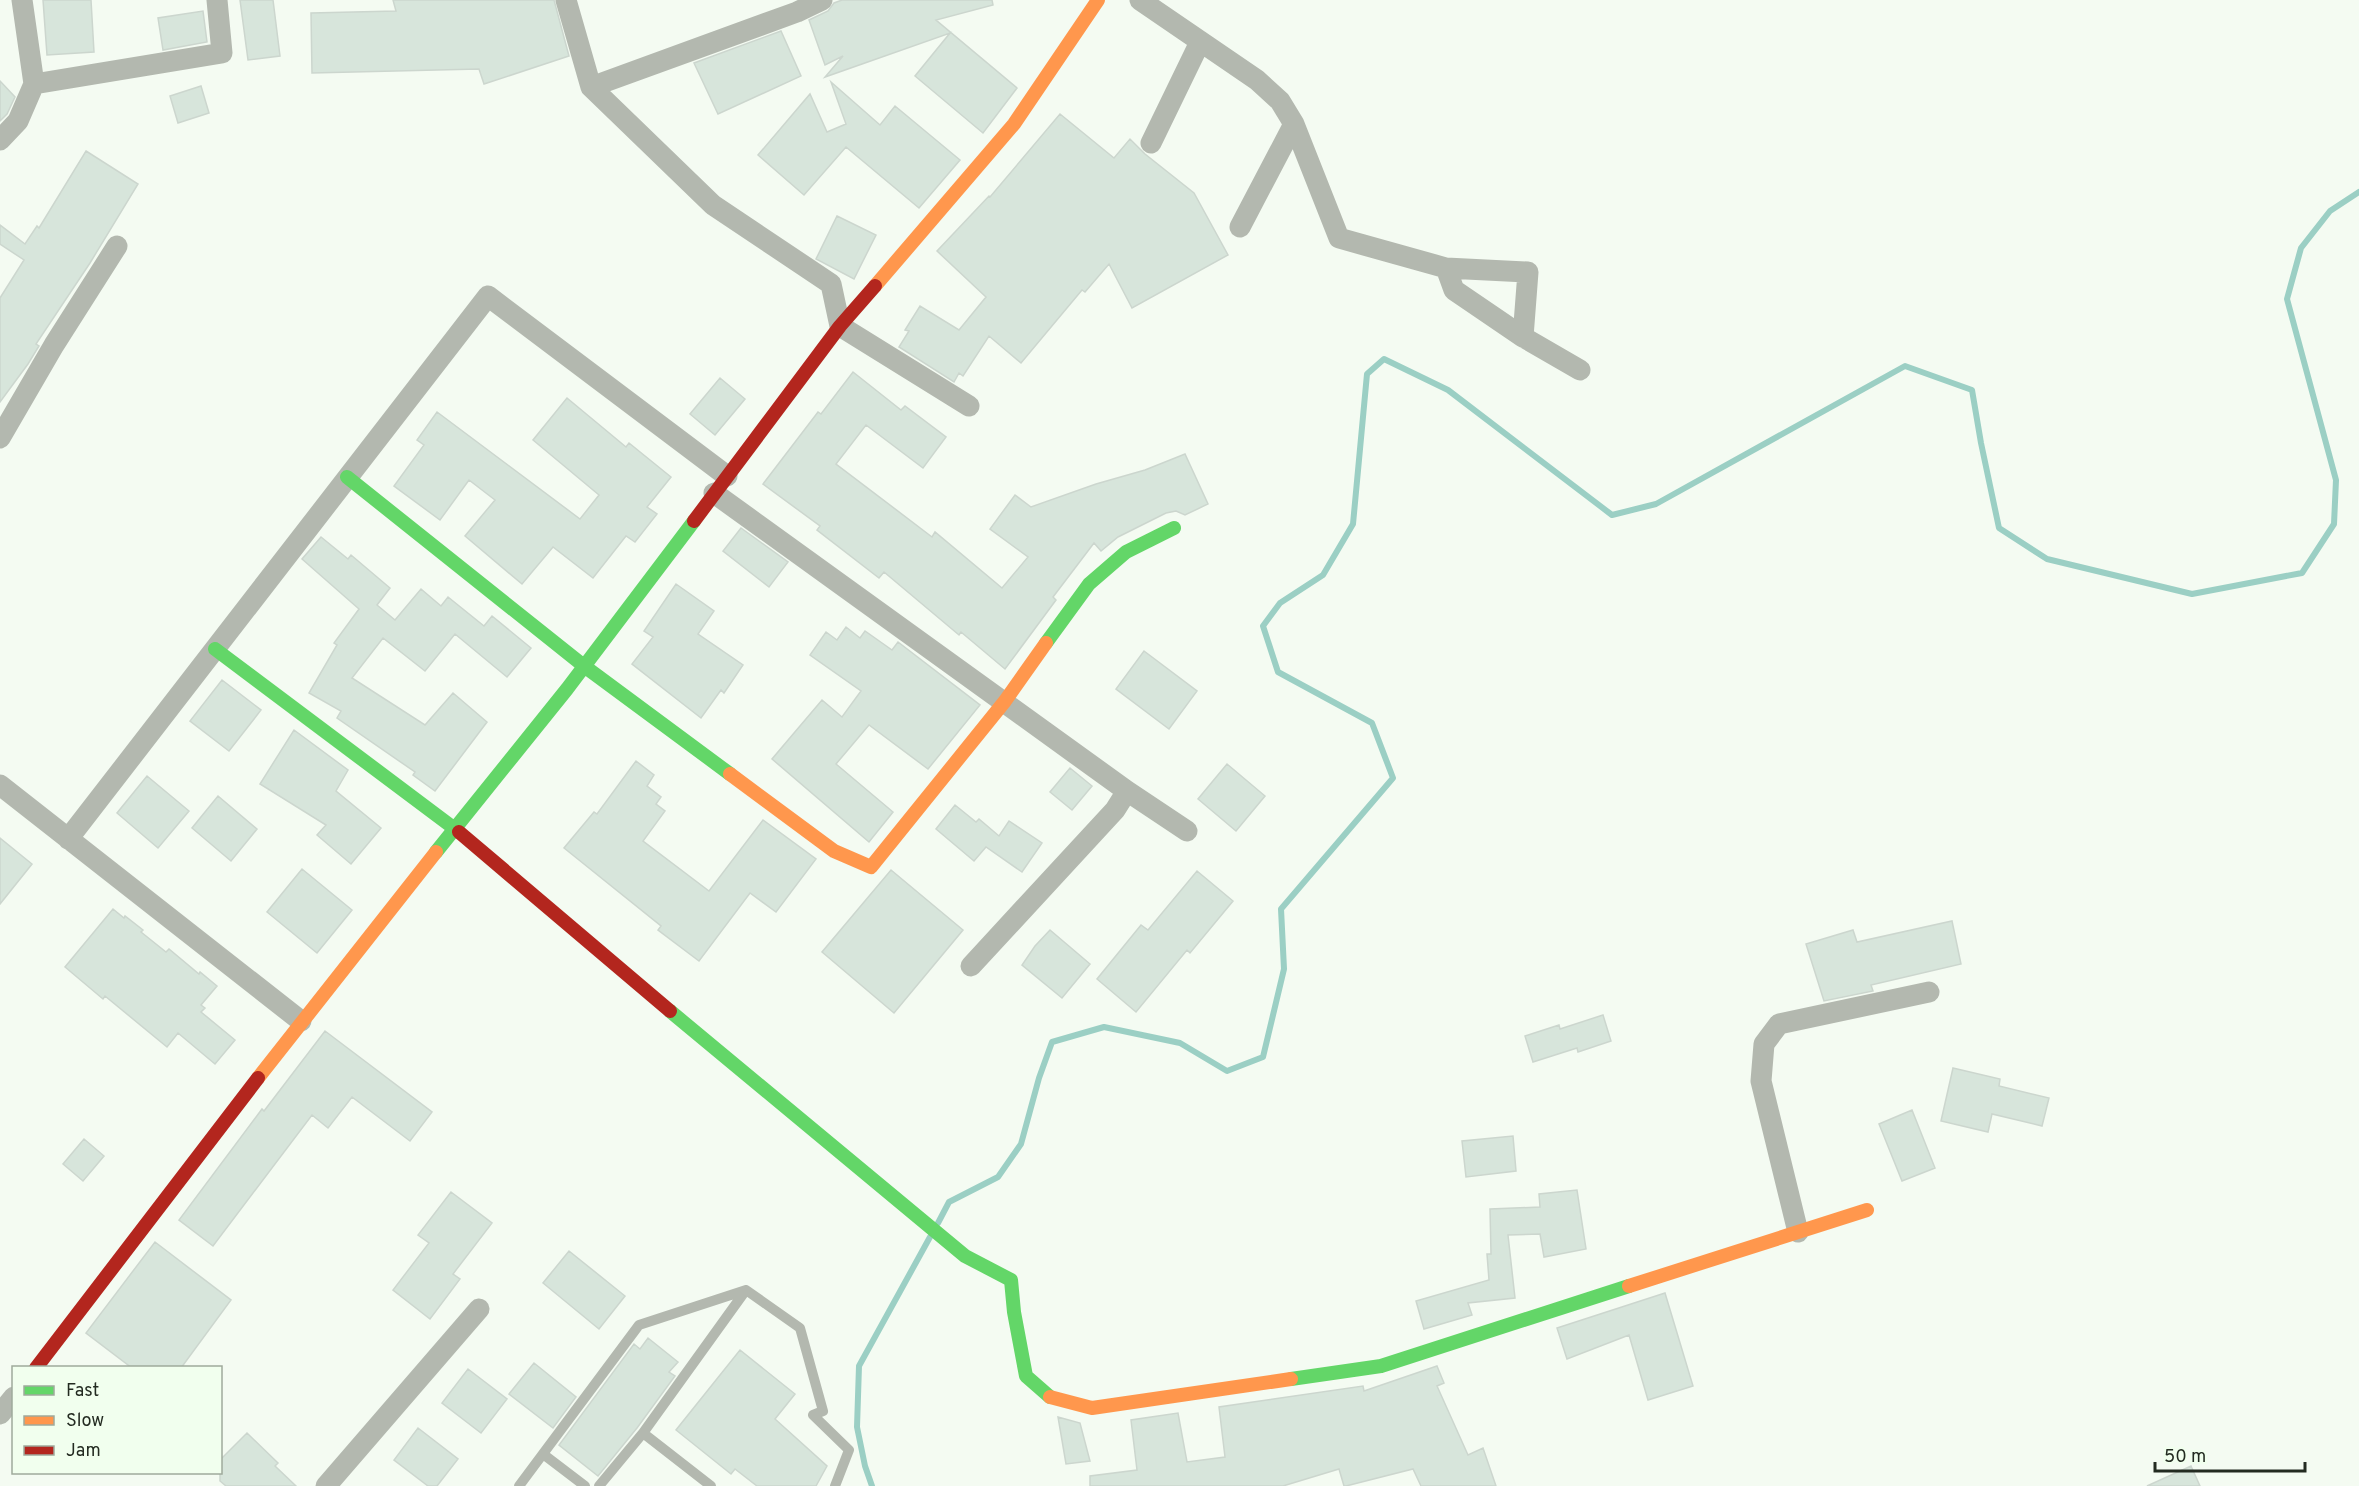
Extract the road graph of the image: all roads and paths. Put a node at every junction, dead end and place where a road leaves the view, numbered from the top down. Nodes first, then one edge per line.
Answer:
1 (22, 0) edge
2 (217, 0) edge
3 (566, 0) edge
4 (822, 0) edge
5 (1098, 0) edge
6 (1140, 0) edge
7 (1200, 42) junction
8 (34, 84) junction
9 (591, 87) junction
10 (1294, 124) junction
11 (0, 140) edge
12 (1151, 143) dead end
13 (1240, 227) dead end
14 (117, 246) dead end
15 (1446, 268) junction
16 (840, 326) junction
17 (1523, 337) junction
18 (1580, 370) dead end
19 (969, 406) dead end
20 (0, 438) edge
21 (727, 476) junction
22 (347, 477) junction
23 (714, 493) junction
24 (1174, 528) dead end
25 (215, 649) junction
26 (584, 666) junction
27 (1005, 701) junction
28 (0, 785) edge
29 (1127, 791) junction
30 (455, 828) junction
31 (1187, 831) dead end
32 (68, 839) junction
33 (971, 966) dead end
34 (1929, 992) dead end
35 (301, 1021) junction
36 (1867, 1210) dead end
37 (1798, 1232) junction
38 (746, 1290) junction
39 (479, 1309) dead end
40 (38, 1366) edge
41 (12, 1399) edge
42 (0, 1414) edge
43 (643, 1433) junction
44 (543, 1454) junction
45 (326, 1486) edge
46 (519, 1486) edge
47 (585, 1486) edge
48 (599, 1486) edge
49 (711, 1486) edge
50 (835, 1486) edge

1 - 8 street
2 - 8 street
3 - 9 street
4 - 9 street
5 - 16 street
6 - 7 street
7 - 10 street
7 - 12 street
8 - 11 street
9 - 16 street
10 - 13 street
10 - 15 street
14 - 20 street
15 - 17 street
15 - 17 street
16 - 19 street
16 - 21 street
17 - 18 street
21 - 22 street
21 - 23 street
22 - 25 street
22 - 26 street
23 - 26 street
23 - 27 street
24 - 27 street
25 - 30 street
25 - 32 street
26 - 27 street
26 - 30 street
27 - 29 street
28 - 32 street
29 - 31 street
29 - 33 street
30 - 35 street
30 - 37 street
32 - 35 street
34 - 37 street
35 - 40 street
36 - 37 street
38 - 43 lane
38 - 44 lane
38 - 50 lane
39 - 45 street
41 - 42 street
43 - 48 lane
43 - 49 lane
44 - 46 lane
44 - 47 lane

